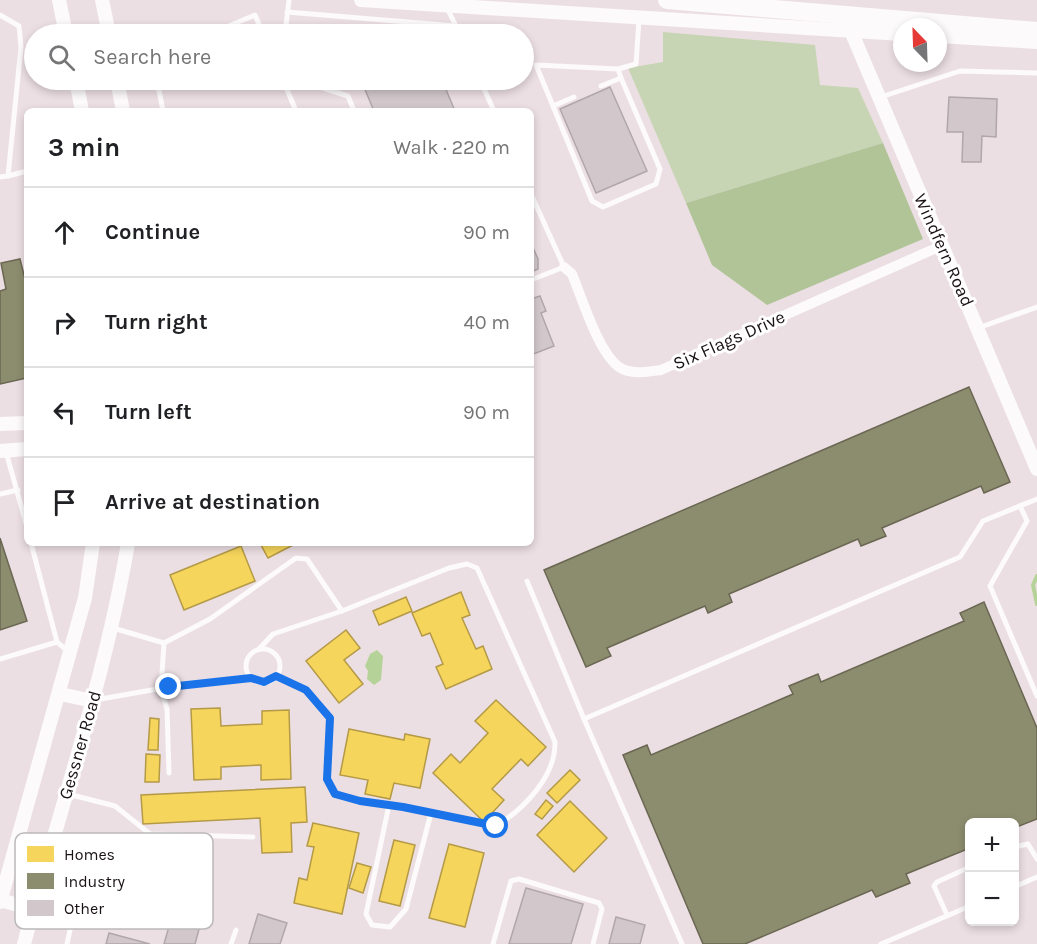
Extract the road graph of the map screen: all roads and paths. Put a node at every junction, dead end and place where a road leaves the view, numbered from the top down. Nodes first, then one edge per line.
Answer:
1 (59, 0) edge
2 (102, 0) edge
3 (289, 0) edge
4 (362, 0) edge
5 (667, 0) edge
6 (447, 6) junction
7 (287, 12) junction
8 (0, 15) edge
9 (639, 18) junction
10 (64, 24) edge
11 (107, 24) edge
12 (234, 24) edge
13 (259, 24) edge
14 (286, 24) edge
15 (432, 24) edge
16 (455, 24) edge
17 (851, 31) junction
18 (1037, 31) edge
19 (893, 33) edge
20 (947, 37) edge
21 (1037, 42) edge
22 (618, 69) junction
23 (1037, 73) edge
24 (621, 78) junction
25 (601, 86) dead end
26 (78, 90) edge
27 (119, 90) edge
28 (159, 90) edge
29 (287, 90) edge
30 (329, 90) edge
31 (485, 90) edge
32 (574, 97) dead end
33 (880, 98) junction
34 (553, 106) junction
35 (81, 108) edge
36 (122, 108) edge
37 (162, 108) edge
38 (295, 108) edge
39 (353, 108) edge
40 (493, 108) edge
41 (24, 172) edge
42 (8, 176) junction
43 (0, 177) edge
44 (534, 201) edge
45 (943, 245) junction
46 (564, 267) junction
47 (534, 279) edge
48 (1037, 307) edge
49 (978, 328) junction
50 (24, 423) edge
51 (0, 424) edge
52 (24, 449) edge
53 (3, 451) edge
54 (1037, 469) edge
55 (18, 490) junction
56 (0, 494) edge
57 (1037, 499) edge
58 (1020, 506) junction
59 (24, 515) edge
60 (32, 546) edge
61 (93, 546) edge
62 (127, 546) edge
63 (527, 581) dead end
64 (342, 611) junction
65 (112, 627) junction
66 (57, 642) junction
67 (164, 644) junction
68 (259, 649) junction
69 (70, 654) junction
70 (0, 659) edge
71 (276, 676) junction
72 (251, 678) junction
73 (161, 689) junction
74 (60, 694) junction
75 (1037, 696) edge
76 (93, 701) junction
77 (584, 719) junction
78 (170, 773) dead end
79 (66, 794) junction
80 (389, 805) junction
81 (431, 813) junction
82 (20, 833) edge
83 (55, 833) edge
84 (149, 833) edge
85 (213, 836) edge
86 (254, 837) dead end
87 (1019, 846) edge
88 (15, 848) edge
89 (1037, 859) edge
90 (965, 869) edge
91 (1037, 877) edge
92 (1019, 885) edge
93 (0, 900) edge
94 (15, 904) edge
95 (965, 908) edge
96 (947, 915) junction
97 (28, 929) edge
98 (70, 929) edge
99 (236, 930) dead end
100 (24, 944) edge
101 (67, 944) edge
102 (231, 944) edge
103 (493, 944) edge
104 (592, 944) edge
105 (682, 944) edge
106 (881, 944) edge

1 - 10 main road
2 - 11 main road
3 - 7 lane
4 - 6 main road
5 - 18 highway
6 - 9 main road
6 - 16 lane
7 - 14 lane
7 - 15 lane
8 - 42 lane
9 - 17 main road
9 - 22 lane
12 - 13 lane
17 - 19 main road
17 - 33 main road, Windfern Road
20 - 21 main road
22 - 24 lane
22 - 34 lane
23 - 33 lane
24 - 25 lane
24 - 34 lane
26 - 35 main road
27 - 36 main road
28 - 37 lane
29 - 38 lane
30 - 39 lane
31 - 40 lane
32 - 34 lane
33 - 45 main road, Windfern Road
41 - 42 lane
42 - 43 lane
44 - 46 lane
45 - 46 street, Six Flags Drive
45 - 49 main road, Windfern Road
46 - 47 lane
48 - 49 lane
49 - 54 main road, Windfern Road
50 - 51 main road
52 - 53 main road
53 - 55 lane
55 - 56 lane
55 - 59 lane
57 - 58 lane
58 - 75 lane
58 - 77 lane
60 - 66 lane
61 - 69 main road, Gessner Road
62 - 65 main road, Gessner Road
63 - 77 lane
64 - 67 lane
64 - 68 lane
64 - 81 lane
65 - 67 lane
65 - 76 main road, Gessner Road
66 - 69 lane
66 - 70 lane
67 - 73 lane
68 - 71 lane
68 - 72 lane
69 - 74 main road, Gessner Road
71 - 72 lane
71 - 80 lane
72 - 73 lane
73 - 76 lane
73 - 78 lane
74 - 76 main road
74 - 82 main road, Gessner Road
76 - 79 main road, Gessner Road
77 - 105 lane
79 - 83 main road, Gessner Road
79 - 84 lane
80 - 81 lane
80 - 81 lane
85 - 86 lane
87 - 89 lane
88 - 93 main road, Gessner Road
90 - 96 lane
91 - 92 lane
93 - 94 main road
95 - 96 lane
96 - 106 lane
97 - 100 main road, Gessner Road
98 - 101 lane
99 - 102 lane
103 - 104 lane

